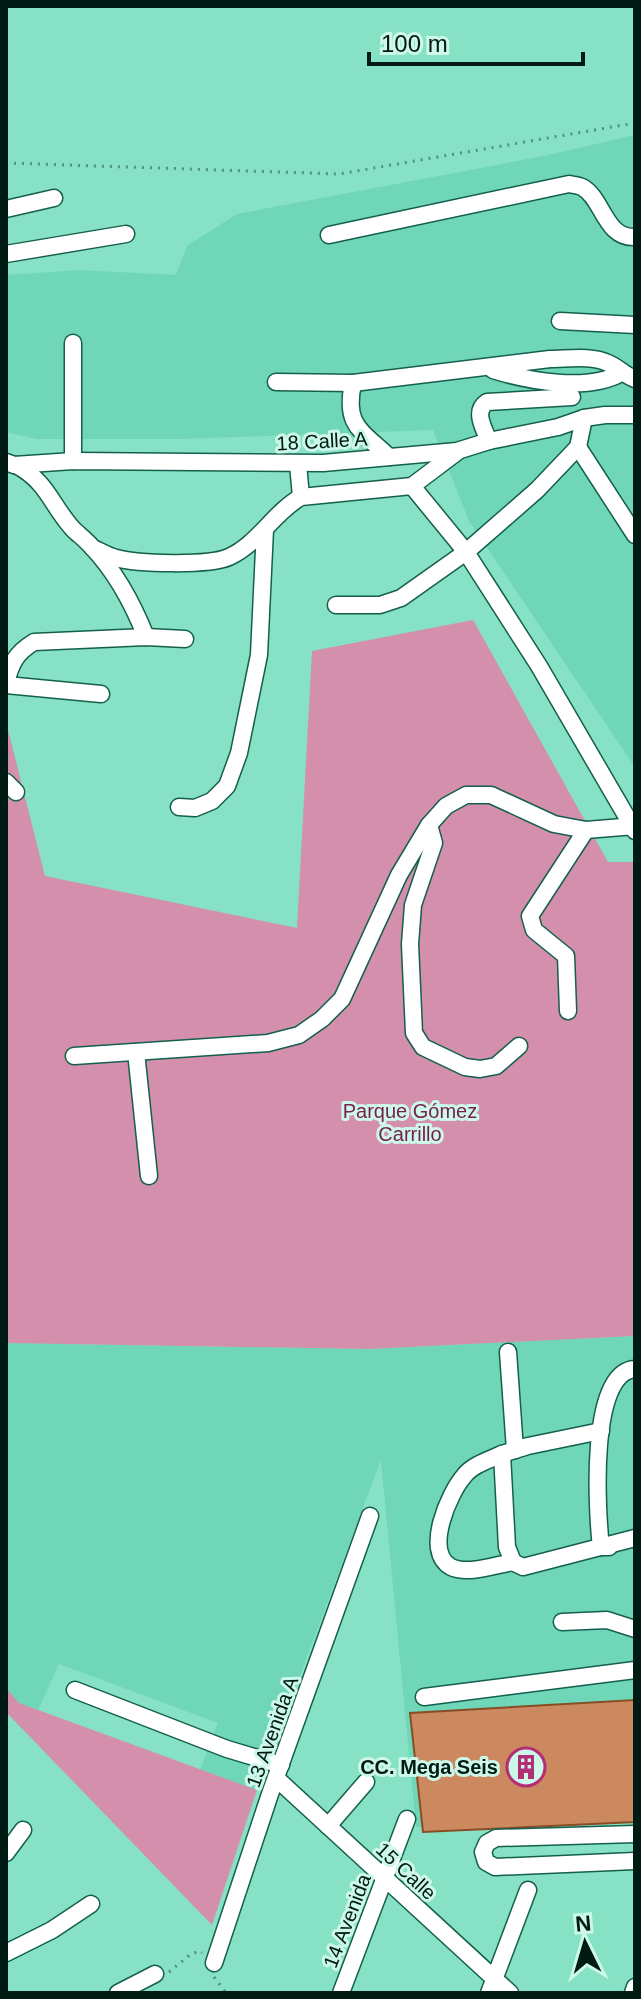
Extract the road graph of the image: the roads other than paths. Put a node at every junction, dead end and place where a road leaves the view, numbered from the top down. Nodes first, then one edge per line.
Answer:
1 (54, 198) dead end
2 (6, 209) edge
3 (126, 234) dead end
4 (329, 235) dead end
5 (635, 237) edge
6 (6, 254) edge
7 (560, 321) dead end
8 (635, 325) edge
9 (73, 343) dead end
10 (488, 368) junction
11 (628, 376) edge
12 (276, 382) dead end
13 (353, 383) junction
14 (572, 397) dead end
15 (635, 415) edge
16 (584, 418) junction
17 (489, 441) junction
18 (578, 447) junction
19 (457, 451) junction
20 (389, 457) junction
21 (73, 461) junction
22 (10, 463) edge
23 (298, 464) junction
24 (412, 486) junction
25 (301, 497) junction
26 (265, 529) junction
27 (635, 535) edge
28 (93, 548) junction
29 (466, 552) junction
30 (336, 605) dead end
31 (146, 637) junction
32 (185, 639) dead end
33 (6, 684) edge
34 (101, 694) dead end
35 (179, 807) dead end
36 (429, 825) junction
37 (634, 828) edge
38 (586, 830) junction
39 (568, 1011) dead end
40 (519, 1046) dead end
41 (136, 1052) junction
42 (74, 1056) dead end
43 (149, 1176) dead end
44 (508, 1352) dead end
45 (635, 1369) edge
46 (601, 1431) junction
47 (508, 1452) junction
48 (370, 1516) dead end
49 (635, 1538) edge
50 (601, 1547) junction
51 (635, 1547) edge
52 (513, 1562) junction
53 (562, 1622) dead end
54 (635, 1629) edge
55 (635, 1670) edge
56 (75, 1690) dead end
57 (424, 1697) dead end
58 (279, 1771) junction
59 (366, 1782) dead end
60 (407, 1819) dead end
61 (328, 1826) junction
62 (23, 1830) dead end
63 (635, 1834) edge
64 (587, 1835) junction
65 (6, 1853) edge
66 (635, 1861) edge
67 (584, 1863) junction
68 (385, 1879) junction
69 (528, 1890) dead end
70 (91, 1904) dead end
71 (6, 1953) edge
72 (214, 1963) road end
73 (155, 1974) road end
74 (492, 1986) edge
75 (635, 1987) edge
76 (118, 1993) edge
77 (341, 1993) edge
78 (510, 1993) edge
79 (633, 1993) edge

1 - 2 street
3 - 6 street
4 - 5 street
7 - 8 street
9 - 21 street
10 - 11 street
10 - 11 street
10 - 13 street
12 - 13 street
13 - 20 street
14 - 17 street
15 - 16 street, 18 Calle A
16 - 17 street, 18 Calle A
16 - 18 street
17 - 19 street, 18 Calle A
18 - 27 street
18 - 29 street
19 - 20 street, 18 Calle A
19 - 24 street
20 - 23 street, 18 Calle A
21 - 22 street, 18 Calle A
21 - 23 street, 18 Calle A
22 - 28 street
23 - 25 street
24 - 25 street
24 - 29 street
25 - 26 street
26 - 28 street
26 - 35 street
28 - 31 street
29 - 30 street
29 - 37 street
31 - 32 street
31 - 33 street
33 - 34 street
36 - 38 street
36 - 40 street
36 - 41 street
37 - 38 street
38 - 39 street
41 - 42 street
41 - 43 street
44 - 47 street
45 - 46 street
46 - 47 street
46 - 50 street
47 - 52 street
47 - 52 street
48 - 58 street, 13 Avenida A
49 - 50 street
50 - 51 street
50 - 52 street
53 - 54 street
55 - 57 street
56 - 58 street, 15 Calle
58 - 61 street, 15 Calle
58 - 72 street, 13 Avenida A
59 - 61 street
60 - 68 street, 14 Avenida
61 - 68 street, 15 Calle
62 - 65 street
63 - 64 street
64 - 67 street
64 - 67 street
66 - 67 street
68 - 74 street, 15 Calle
68 - 77 street, 14 Avenida
69 - 74 street
70 - 71 street
73 - 76 street
74 - 78 street, 15 Calle
75 - 79 street

